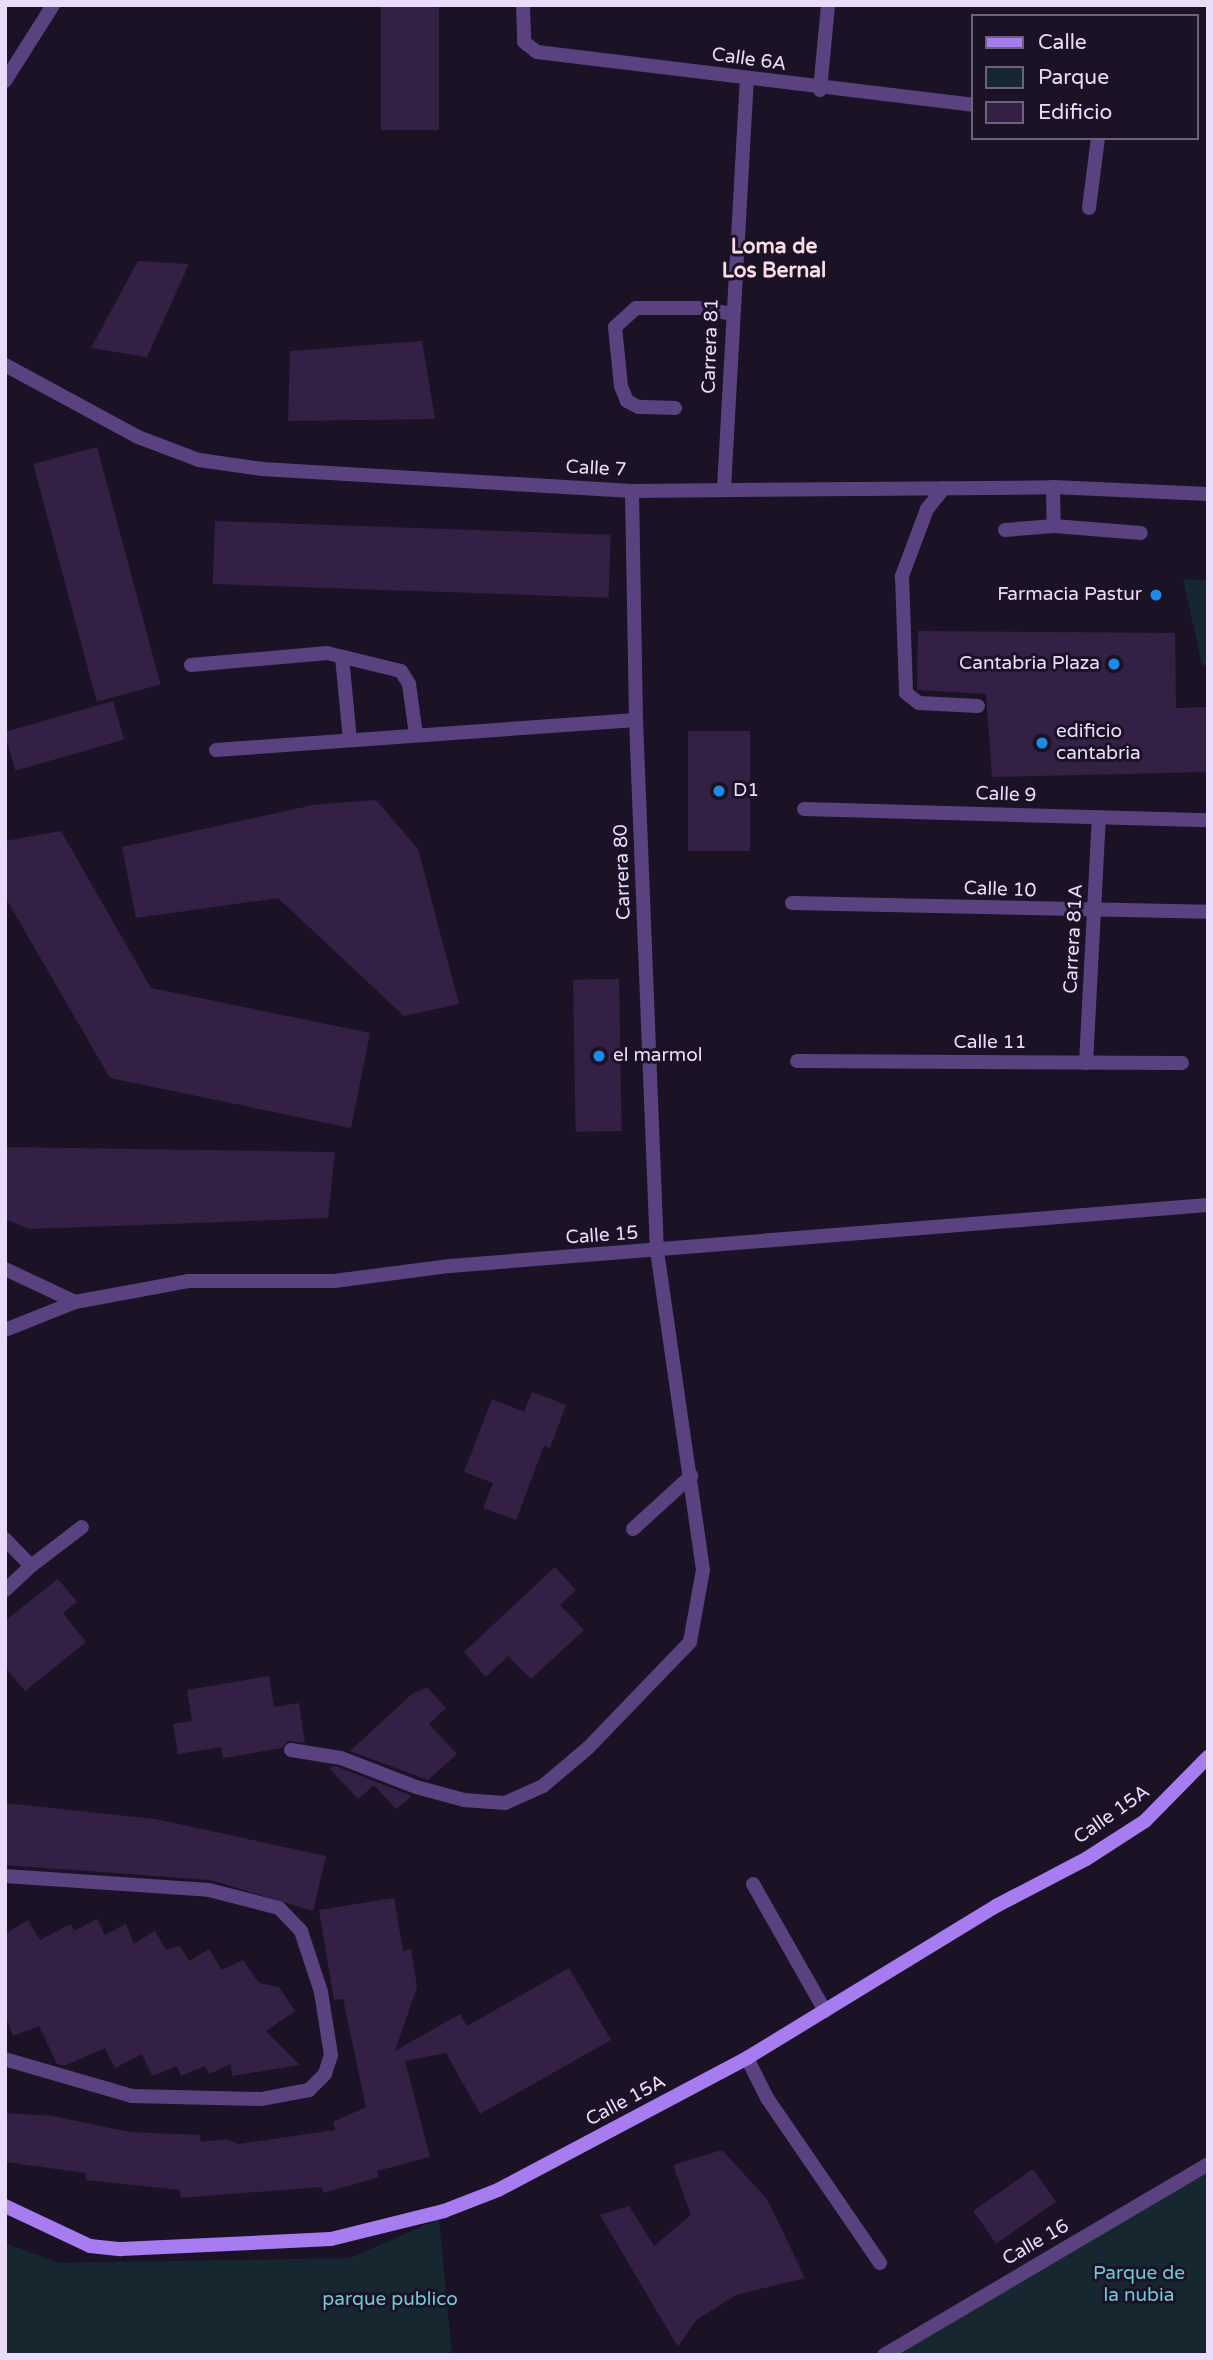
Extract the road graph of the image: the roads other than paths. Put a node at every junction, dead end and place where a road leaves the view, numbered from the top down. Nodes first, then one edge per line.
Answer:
1 (53, 5) edge
2 (523, 5) edge
3 (828, 5) edge
4 (747, 79) junction
5 (5, 81) edge
6 (820, 90) junction
7 (972, 105) edge
8 (1098, 140) edge
9 (1089, 208) dead end
10 (731, 314) junction
11 (5, 365) edge
12 (675, 408) dead end
13 (1053, 487) junction
14 (724, 488) junction
15 (944, 488) junction
16 (632, 491) junction
17 (1208, 494) edge
18 (1054, 526) junction
19 (1005, 530) dead end
20 (1141, 533) dead end
21 (342, 657) junction
22 (191, 665) dead end
23 (978, 706) dead end
24 (636, 720) junction
25 (416, 735) junction
26 (349, 740) junction
27 (216, 750) dead end
28 (804, 809) dead end
29 (1099, 817) junction
30 (1208, 820) edge
31 (792, 902) dead end
32 (1095, 912) junction
33 (1208, 912) edge
34 (797, 1061) dead end
35 (1086, 1063) junction
36 (1182, 1063) dead end
37 (1208, 1205) edge
38 (657, 1251) junction
39 (5, 1269) edge
40 (75, 1302) junction
41 (5, 1330) edge
42 (691, 1476) junction
43 (82, 1527) dead end
44 (633, 1529) dead end
45 (5, 1539) edge
46 (31, 1566) junction
47 (5, 1590) edge
48 (290, 1750) dead end
49 (1208, 1757) edge
50 (5, 1876) edge
51 (753, 1884) dead end
52 (825, 2011) junction
53 (747, 2058) junction
54 (5, 2059) edge
55 (1208, 2164) edge
56 (5, 2206) edge
57 (880, 2263) dead end
58 (884, 2355) edge

1 - 5 street
2 - 4 street, Calle 6A
3 - 6 street
4 - 6 street, Calle 6A
4 - 10 street, Carrera 81
6 - 7 street, Calle 6A
8 - 9 street
10 - 12 street
10 - 14 street, Carrera 81
11 - 16 street, Calle 7
13 - 15 street, Calle 7
13 - 17 street, Calle 7
13 - 18 street
14 - 15 street, Calle 7
14 - 16 street, Calle 7
15 - 23 street
16 - 24 street, Carrera 80
18 - 19 street
18 - 20 street
21 - 22 street
21 - 25 street
21 - 26 street
24 - 25 street
24 - 38 street, Carrera 80
25 - 26 street
26 - 27 street
28 - 29 street, Calle 9
29 - 30 street, Calle 9
29 - 32 street, Carrera 81A
31 - 32 street, Calle 10
32 - 33 street, Calle 10
32 - 35 street, Carrera 81A
34 - 35 street, Calle 11
35 - 36 street, Calle 11
37 - 38 street, Calle 15
38 - 40 street, Calle 15
38 - 42 street, Carrera 80
39 - 40 street
40 - 41 street, Calle 15
42 - 44 street
42 - 48 street, Carrera 80
43 - 46 street
45 - 46 street
46 - 47 street
49 - 52 street, Calle 15A
50 - 54 street
51 - 52 street
52 - 53 street, Calle 15A
53 - 56 street, Calle 15A
53 - 57 street
55 - 58 street, Calle 16

